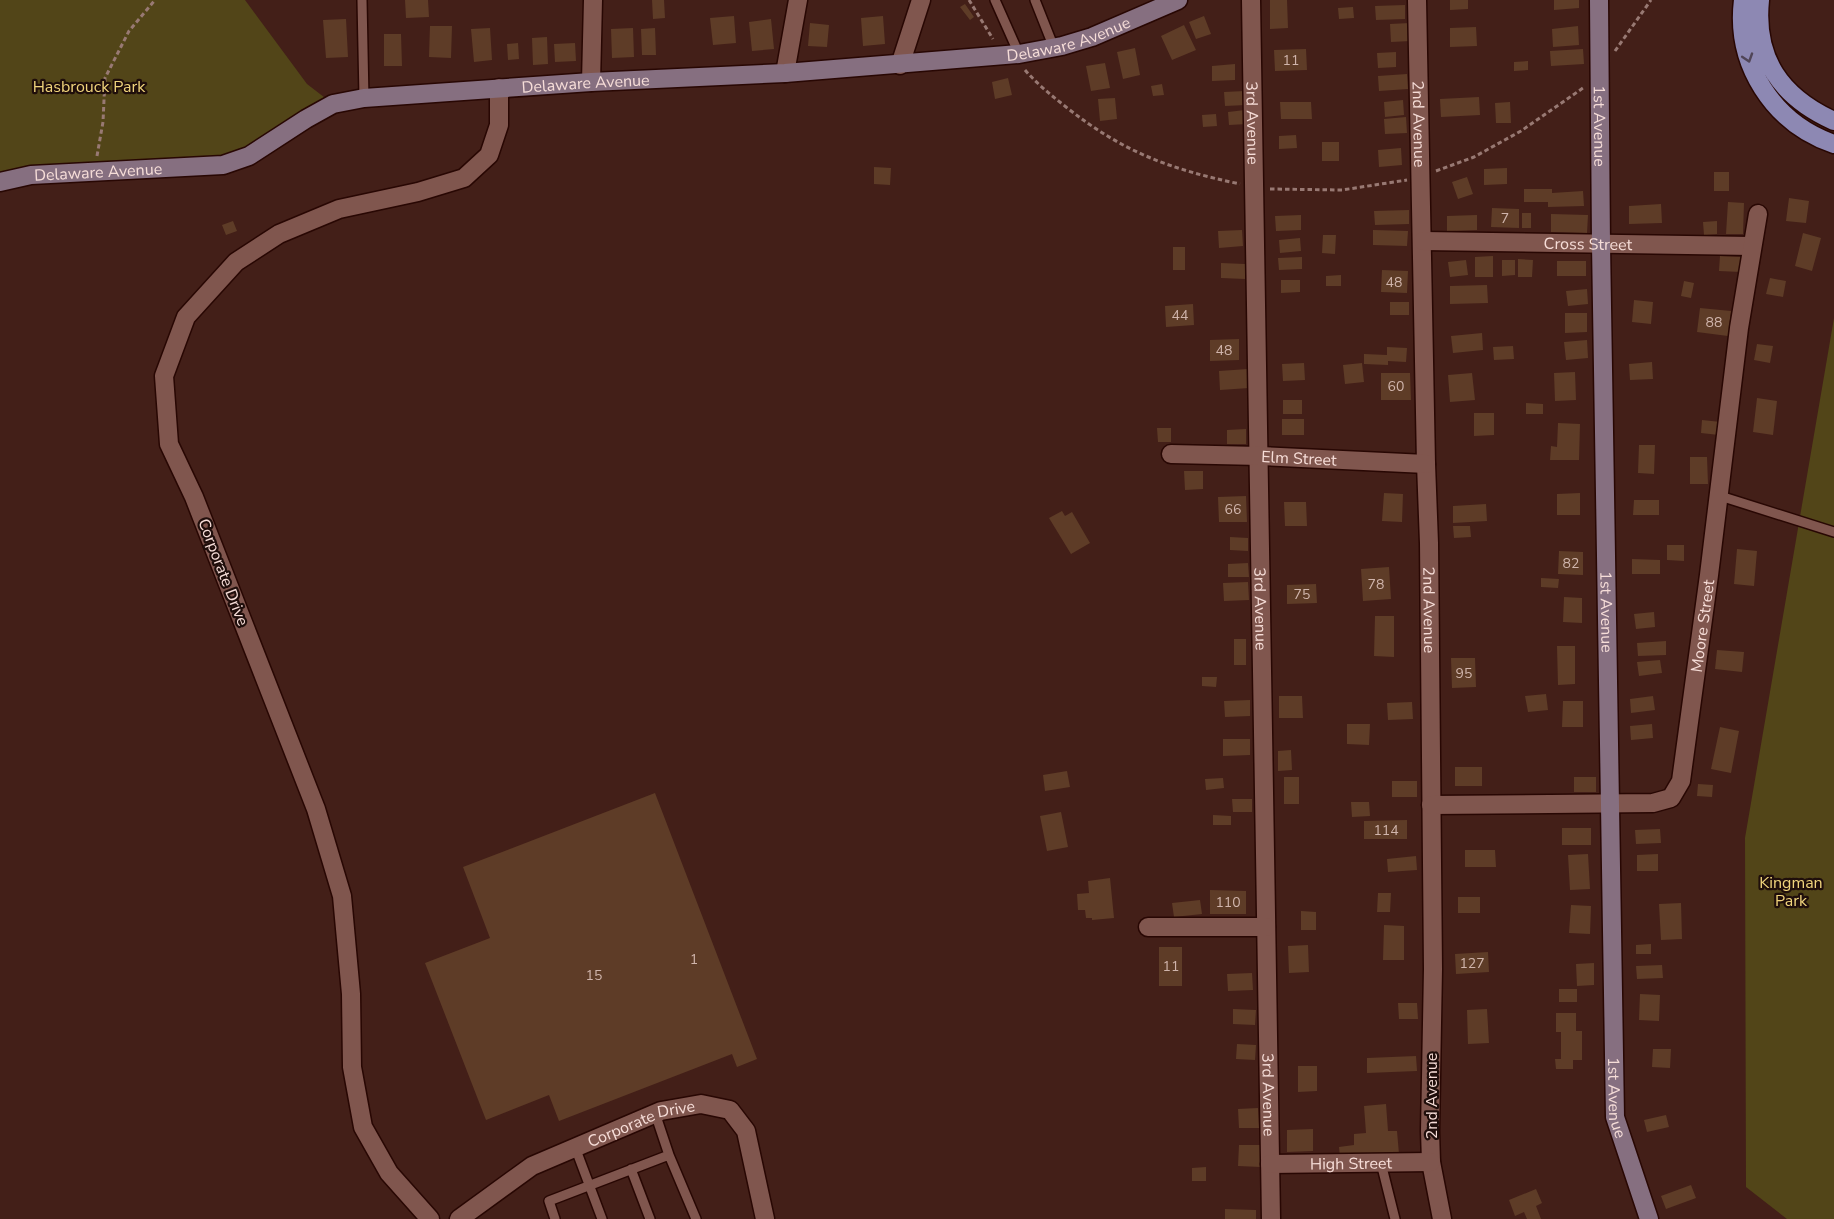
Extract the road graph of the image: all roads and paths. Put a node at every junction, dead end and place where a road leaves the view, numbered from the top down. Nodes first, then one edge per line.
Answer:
1 (155, 0) edge
2 (362, 0) edge
3 (593, 0) edge
4 (798, 0) edge
5 (921, 0) edge
6 (969, 0) edge
7 (995, 0) edge
8 (1035, 0) edge
9 (1177, 0) edge
10 (1251, 0) edge
11 (1417, 0) edge
12 (1599, 0) edge
13 (1651, 0) edge
14 (1743, 0) edge
15 (1760, 0) edge
16 (1054, 48) junction
17 (982, 58) junction
18 (1021, 60) junction
19 (900, 64) junction
20 (1600, 69) junction
21 (785, 73) junction
22 (591, 82) junction
23 (499, 88) junction
24 (363, 98) junction
25 (1834, 121) edge
26 (1834, 144) edge
27 (94, 172) junction
28 (1420, 176) junction
29 (0, 182) edge
30 (1256, 187) junction
31 (1758, 214) dead end
32 (1423, 241) junction
33 (1600, 244) junction
34 (1752, 246) junction
35 (1171, 454) dead end
36 (1260, 456) junction
37 (1426, 464) junction
38 (1717, 495) junction
39 (1834, 532) edge
40 (1611, 802) junction
41 (1431, 805) junction
42 (1148, 927) dead end
43 (1266, 927) junction
44 (655, 1113) junction
45 (575, 1147) junction
46 (669, 1155) junction
47 (1431, 1162) junction
48 (1381, 1163) junction
49 (1270, 1164) junction
50 (631, 1169) junction
51 (589, 1186) junction
52 (430, 1219) edge
53 (459, 1219) edge
54 (555, 1219) edge
55 (602, 1219) edge
56 (651, 1219) edge
57 (696, 1219) edge
58 (765, 1219) edge
59 (1271, 1219) edge
60 (1395, 1219) edge
61 (1442, 1219) edge
62 (1649, 1219) edge

1 - 27 path
2 - 24 lane
3 - 22 street
4 - 21 street
5 - 19 street
6 - 17 path
7 - 18 lane
8 - 16 lane
9 - 16 street, Delaware Avenue
10 - 30 street, 3rd Avenue
11 - 28 street, 2nd Avenue
12 - 20 street, 1st Avenue
13 - 20 path
14 -> 26 main road
15 - 25 main road
16 - 18 street, Delaware Avenue
17 - 18 street, Delaware Avenue
17 - 19 street, Delaware Avenue
18 - 30 path
19 - 21 street, Delaware Avenue
20 - 28 path
20 - 33 street, 1st Avenue
21 - 22 street, Delaware Avenue
22 - 23 street, Delaware Avenue
23 - 24 street, Delaware Avenue
23 - 52 street, Corporate Drive
24 - 27 street, Delaware Avenue
27 - 29 street, Delaware Avenue
28 - 30 path
28 - 32 street, 2nd Avenue
30 - 36 street, 3rd Avenue
31 - 34 street, Moore Street
32 - 33 street, Cross Street
32 - 37 street, 2nd Avenue
33 - 34 street, Cross Street
33 - 40 street, 1st Avenue
34 - 38 street, Moore Street
35 - 36 street, Elm Street
36 - 37 street, Elm Street
36 - 43 street, 3rd Avenue
37 - 41 street, 2nd Avenue
38 - 39 lane
38 - 40 street, Moore Street
40 - 41 street, Moore Street
40 - 62 street, 1st Avenue
41 - 47 street, 2nd Avenue
42 - 43 street
43 - 49 street, 3rd Avenue
44 - 45 street, Corporate Drive
44 - 46 lane
44 - 58 street, Corporate Drive
45 - 51 lane
45 - 53 street, Corporate Drive
46 - 50 lane
46 - 57 lane
47 - 48 street, High Street
47 - 61 street, 2nd Avenue
48 - 49 street, High Street
48 - 60 lane
49 - 59 street, 3rd Avenue
50 - 51 lane
50 - 56 lane
51 - 54 lane
51 - 55 lane

